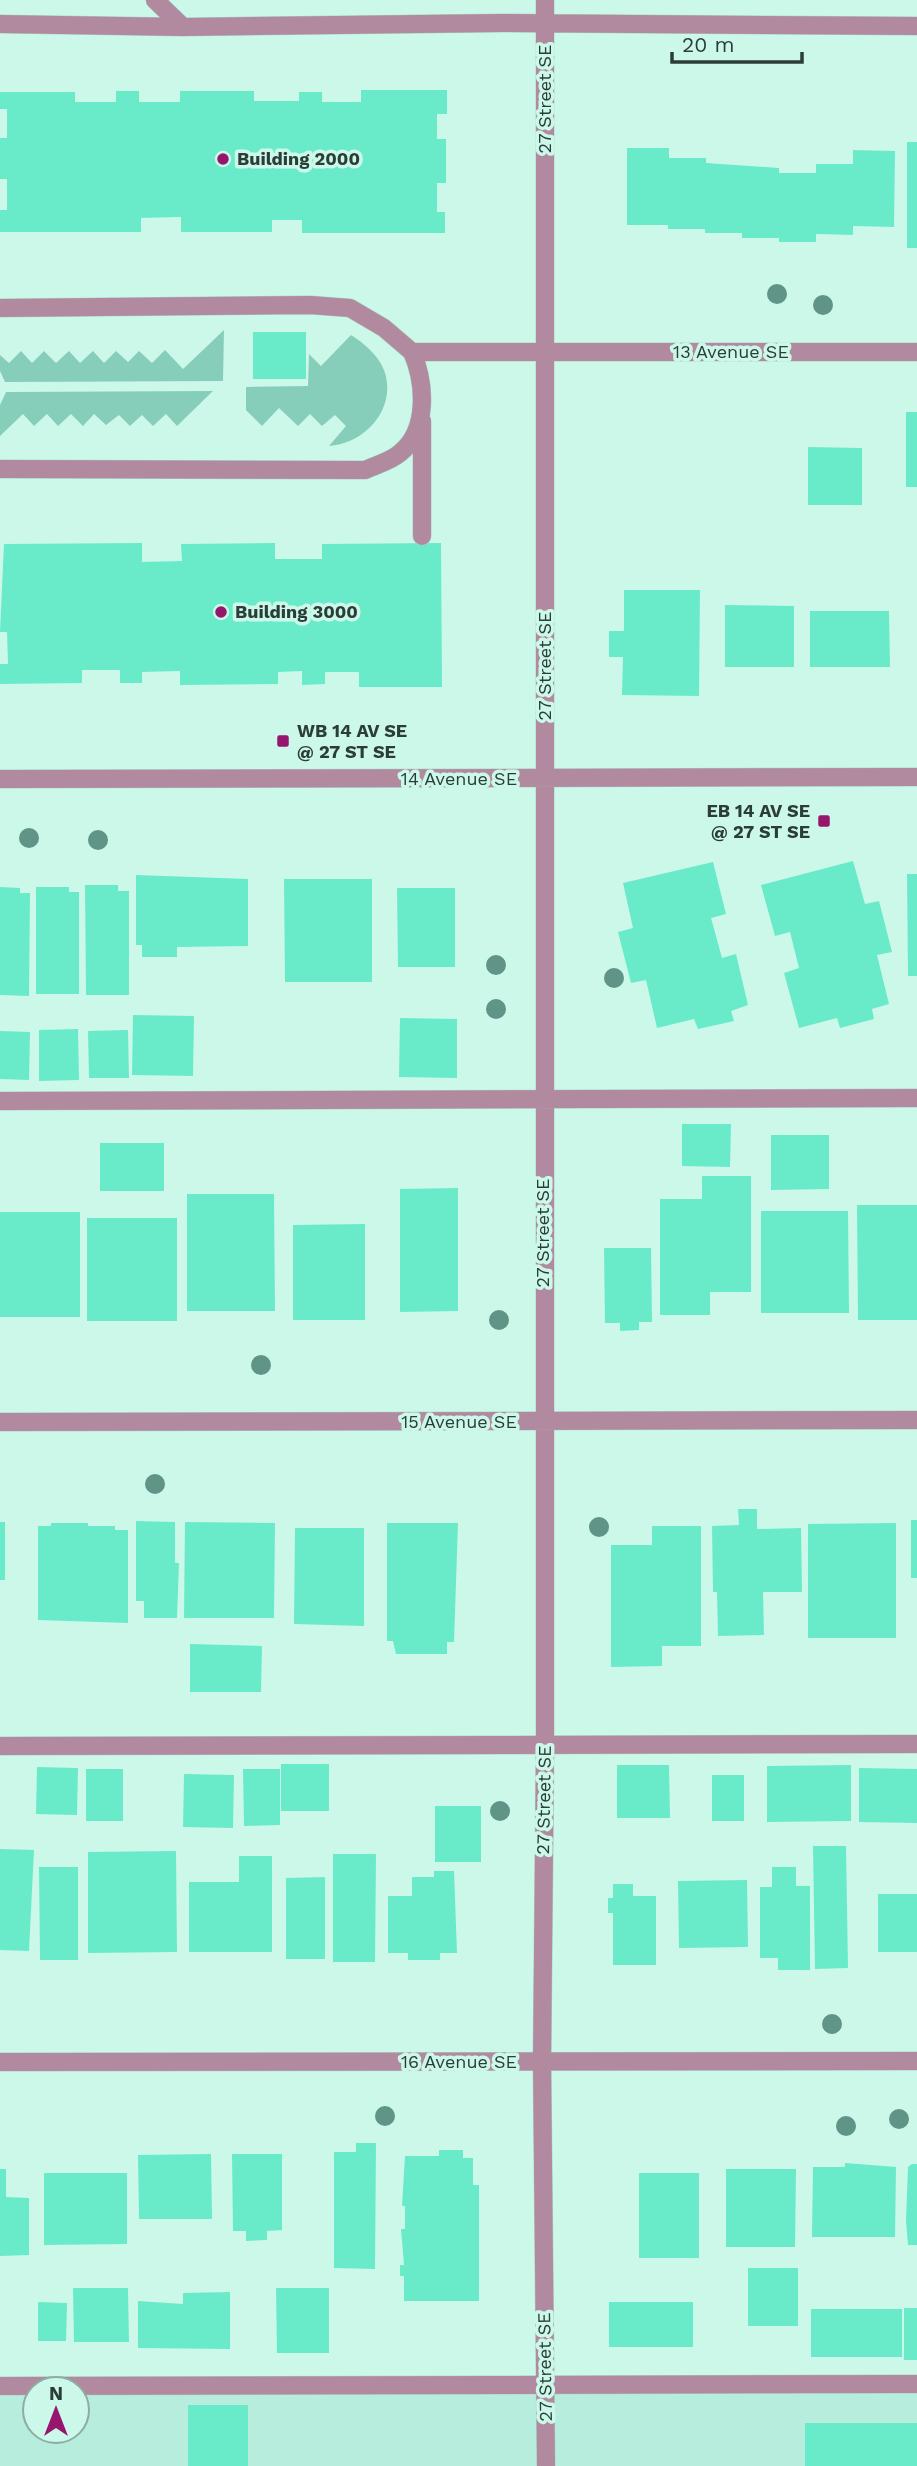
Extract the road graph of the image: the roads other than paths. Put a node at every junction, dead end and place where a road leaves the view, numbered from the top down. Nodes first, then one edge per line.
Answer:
1 (155, 0) edge
2 (545, 0) edge
3 (545, 23) junction
4 (0, 24) edge
5 (917, 26) edge
6 (183, 27) junction
7 (0, 308) edge
8 (412, 352) junction
9 (545, 352) junction
10 (917, 352) edge
11 (422, 400) junction
12 (0, 469) edge
13 (422, 536) dead end
14 (917, 777) edge
15 (0, 779) edge
16 (545, 779) junction
17 (917, 1098) edge
18 (544, 1099) junction
19 (0, 1101) edge
20 (917, 1420) edge
21 (543, 1421) junction
22 (0, 1422) edge
23 (917, 1744) edge
24 (0, 1746) edge
25 (545, 1746) junction
26 (917, 2061) edge
27 (0, 2062) edge
28 (542, 2062) junction
29 (545, 2383) junction
30 (917, 2384) edge
31 (0, 2386) edge
32 (546, 2466) edge

1 - 6 street
2 - 3 street, 27 Street SE
3 - 5 street
3 - 6 street
3 - 9 street, 27 Street SE
4 - 6 street
7 - 8 street
8 - 9 street, 13 Avenue SE
8 - 11 street
9 - 10 street, 13 Avenue SE
9 - 16 street, 27 Street SE
11 - 12 street
11 - 13 street
14 - 16 street, 14 Avenue SE
15 - 16 street, 14 Avenue SE
16 - 18 street, 27 Street SE
17 - 18 street
18 - 19 street
18 - 21 street, 27 Street SE
20 - 21 street, 15 Avenue SE
21 - 22 street, 15 Avenue SE
21 - 25 street, 27 Street SE
23 - 25 street
24 - 25 street
25 - 28 street, 27 Street SE
26 - 28 street, 16 Avenue SE
27 - 28 street, 16 Avenue SE
28 - 29 street, 27 Street SE
29 - 30 street
29 - 31 street
29 - 32 street, 27 Street SE

